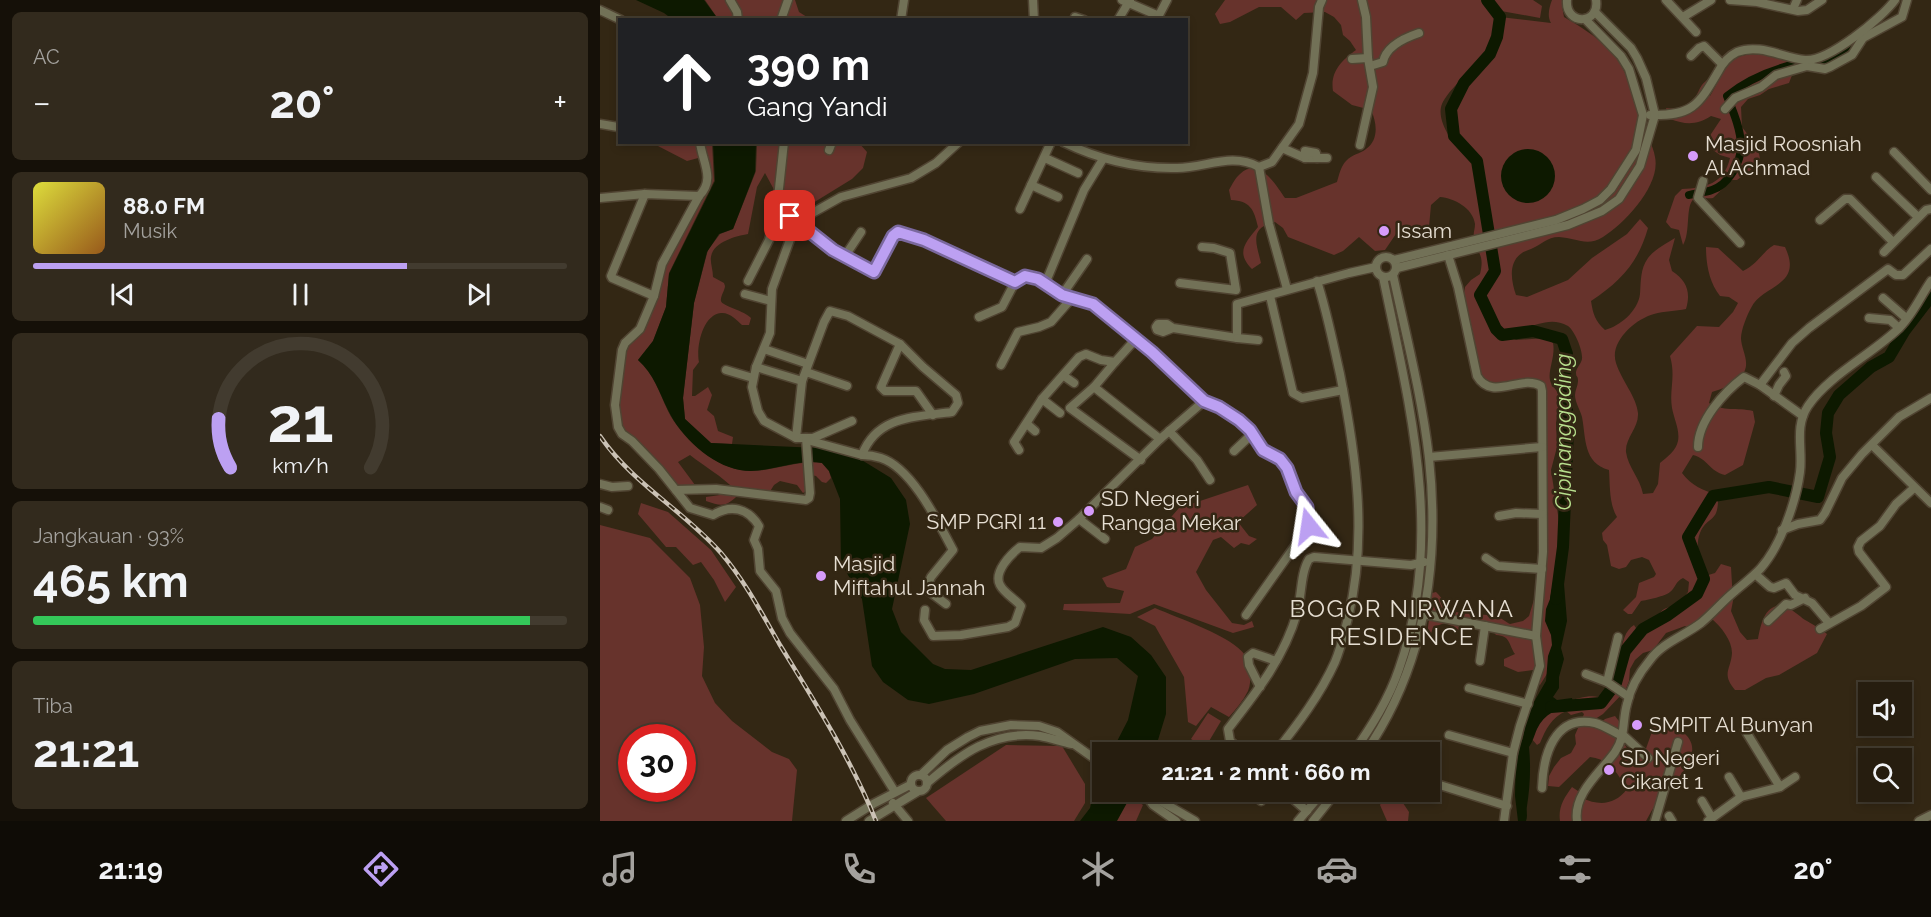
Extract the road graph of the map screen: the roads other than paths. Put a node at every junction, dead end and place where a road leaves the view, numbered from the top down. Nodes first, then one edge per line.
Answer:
1 (730, 0) edge
2 (788, 0) edge
3 (904, 0) edge
4 (1033, 0) edge
5 (1167, 0) edge
6 (1322, 0) edge
7 (1362, 0) edge
8 (1567, 0) edge
9 (1596, 0) edge
10 (1666, 0) edge
11 (1711, 0) edge
12 (1730, 0) edge
13 (1797, 0) edge
14 (1822, 0) edge
15 (1895, 0) edge
16 (1907, 0) edge
17 (1127, 1) edge
18 (1757, 1) edge
19 (1793, 9) junction
20 (600, 10) edge
21 (1594, 12) junction
22 (1683, 17) junction
23 (738, 18) edge
24 (781, 18) edge
25 (901, 18) edge
26 (1034, 18) edge
27 (1119, 18) edge
28 (1158, 18) edge
29 (618, 19) edge
30 (1586, 19) junction
31 (1696, 32) dead end
32 (1419, 33) dead end
33 (1691, 56) dead end
34 (1352, 59) dead end
35 (1369, 62) junction
36 (1722, 64) junction
37 (1729, 104) dead end
38 (1643, 115) junction
39 (1655, 116) junction
40 (600, 124) edge
41 (618, 127) edge
42 (700, 144) edge
43 (784, 144) edge
44 (955, 144) edge
45 (1050, 144) edge
46 (1068, 144) edge
47 (1360, 145) dead end
48 (1282, 148) junction
49 (1894, 152) dead end
50 (1045, 158) junction
51 (1327, 158) dead end
52 (1103, 159) junction
53 (1259, 167) junction
54 (1078, 173) dead end
55 (1876, 177) dead end
56 (1031, 185) junction
57 (1701, 185) dead end
58 (1931, 190) edge
59 (645, 194) junction
60 (699, 196) junction
61 (1058, 197) dead end
62 (600, 198) edge
63 (777, 207) junction
64 (1931, 208) edge
65 (1020, 209) dead end
66 (1918, 217) junction
67 (1820, 220) dead end
68 (800, 222) junction
69 (861, 232) dead end
70 (1498, 239) junction
71 (1893, 242) junction
72 (1482, 243) junction
73 (1740, 243) dead end
74 (1202, 247) dead end
75 (1931, 249) edge
76 (1884, 252) dead end
77 (1448, 255) junction
78 (845, 256) junction
79 (1087, 259) dead end
80 (1376, 267) junction
81 (1394, 268) junction
82 (1383, 277) junction
83 (1317, 281) junction
84 (1931, 281) edge
85 (748, 282) dead end
86 (1015, 282) junction
87 (1180, 283) dead end
88 (1045, 284) junction
89 (1287, 289) junction
90 (1236, 290) junction
91 (1929, 293) edge
92 (745, 294) dead end
93 (1062, 295) junction
94 (654, 296) junction
95 (1270, 296) junction
96 (1072, 298) junction
97 (1883, 298) dead end
98 (771, 301) junction
99 (1237, 304) junction
100 (979, 317) dead end
101 (1869, 318) dead end
102 (1906, 318) junction
103 (1173, 328) dead end
104 (1899, 328) junction
105 (1237, 338) junction
106 (1135, 340) junction
107 (1258, 340) dead end
108 (900, 344) junction
109 (764, 349) junction
110 (1115, 362) junction
111 (1001, 365) dead end
112 (756, 367) junction
113 (726, 370) dead end
114 (805, 372) junction
115 (1784, 372) dead end
116 (1064, 376) junction
117 (753, 378) junction
118 (1074, 383) dead end
119 (847, 386) dead end
120 (1760, 386) junction
121 (1094, 387) junction
122 (1343, 390) junction
123 (1774, 396) junction
124 (1419, 398) junction
125 (1931, 398) edge
126 (1042, 399) junction
127 (1408, 399) junction
128 (1204, 401) junction
129 (1060, 413) dead end
130 (933, 415) junction
131 (1803, 416) junction
132 (852, 421) dead end
133 (1027, 424) junction
134 (1035, 431) dead end
135 (1169, 431) junction
136 (1252, 434) junction
137 (796, 438) junction
138 (1160, 439) junction
139 (806, 442) junction
140 (1872, 445) junction
141 (1542, 447) junction
142 (1698, 447) dead end
143 (1019, 450) dead end
144 (1234, 451) dead end
145 (862, 455) junction
146 (1429, 457) junction
147 (1141, 460) junction
148 (1210, 480) dead end
149 (600, 484) edge
150 (628, 486) dead end
151 (1914, 488) junction
152 (676, 490) junction
153 (1931, 503) edge
154 (1542, 514) junction
155 (1499, 516) dead end
156 (1079, 519) junction
157 (1782, 530) junction
158 (1105, 539) dead end
159 (1486, 558) dead end
160 (1358, 561) junction
161 (1421, 561) junction
162 (1432, 562) junction
163 (1542, 569) junction
164 (1755, 574) junction
165 (1805, 598) junction
166 (946, 604) dead end
167 (926, 610) dead end
168 (1423, 614) junction
169 (1246, 615) dead end
170 (1768, 621) dead end
171 (1829, 622) junction
172 (1485, 626) junction
173 (1820, 629) dead end
174 (1536, 636) junction
175 (1618, 637) dead end
176 (1276, 661) junction
177 (1480, 661) dead end
178 (1586, 675) dead end
179 (1608, 682) junction
180 (1260, 687) junction
181 (1469, 688) dead end
182 (1629, 697) junction
183 (1528, 704) junction
184 (1374, 720) junction
185 (1384, 726) junction
186 (1745, 730) dead end
187 (1449, 735) dead end
188 (1623, 737) junction
189 (1231, 742) edge
190 (1283, 742) edge
191 (1360, 742) edge
192 (1373, 742) edge
193 (1678, 742) dead end
194 (1072, 744) junction
195 (1513, 753) junction
196 (1092, 757) edge
197 (1648, 758) dead end
198 (921, 775) junction
199 (1729, 777) dead end
200 (1795, 777) dead end
201 (927, 783) junction
202 (910, 785) junction
203 (1440, 786) edge
204 (1780, 787) junction
205 (1542, 788) dead end
206 (917, 792) junction
207 (892, 793) junction
208 (1741, 797) junction
209 (1702, 801) dead end
210 (1151, 802) edge
211 (1162, 802) edge
212 (1297, 802) edge
213 (1315, 802) edge
214 (1328, 802) edge
215 (894, 805) junction
216 (1507, 806) junction
217 (1307, 811) junction
218 (1931, 815) edge
219 (880, 818) edge
220 (1710, 819) edge
221 (846, 821) edge
222 (870, 821) edge
223 (908, 821) edge
224 (1176, 821) edge
225 (1195, 821) edge
226 (1298, 821) edge
227 (1313, 821) edge
228 (1504, 821) edge
229 (1577, 821) edge
230 (1655, 821) edge
231 (1919, 821) edge

1 - 23 street
2 - 24 street
3 - 25 street
4 - 26 street
5 - 28 street
6 - 48 street
7 - 35 street
8 - 30 street
9 - 21 street
10 - 22 street
11 - 22 street
12 - 18 street
13 - 19 street
14 - 19 street
15 - 36 street
16 - 37 street
17 - 27 street
17 - 28 street
18 - 19 street
20 - 29 street
21 - 30 street
21 - 39 street
22 - 31 street
30 - 38 street
32 - 35 street
33 - 36 street
34 - 35 street
35 - 47 street
36 - 39 street
38 - 39 street
38 - 70 street
39 - 70 street
40 - 41 street
42 - 60 street
43 - 63 street
44 - 68 street
45 - 50 street
46 - 52 street
48 - 51 street
48 - 53 street
49 - 58 street
50 - 54 street
50 - 56 street
52 - 53 street
52 - 88 street
53 - 89 street
55 - 66 street
56 - 61 street
56 - 65 street
57 - 73 street
59 - 60 street
59 - 62 street
59 - 94 street
60 - 94 street
63 - 68 street
63 - 85 street
64 - 66 street
66 - 71 street
67 - 71 street
68 - 78 street
68 - 98 street
69 - 78 street
70 - 72 street
71 - 76 street
72 - 77 street
72 - 81 street
74 - 90 street
75 - 120 street
77 - 81 street
77 - 141 street
78 - 86 street
79 - 93 street
80 - 81 street
80 - 82 street
80 - 83 street
81 - 82 street
81 - 124 street
82 - 127 street
83 - 89 street
83 - 122 street
84 - 91 street
86 - 88 street
86 - 100 street
87 - 90 street
88 - 93 street
89 - 95 street
90 - 99 street
91 - 102 street
92 - 98 street
93 - 96 street
94 - 152 street
95 - 99 street
95 - 122 street
96 - 106 street
96 - 111 street
97 - 102 street
98 - 109 street
99 - 105 street
101 - 104 street
102 - 104 street
103 - 105 street
104 - 131 street
105 - 107 street
106 - 110 street
106 - 128 street
108 - 114 street
108 - 130 street
108 - 130 street
109 - 112 street
109 - 114 street
110 - 116 street
110 - 121 street
112 - 114 street
112 - 117 street
113 - 117 street
114 - 119 street
114 - 137 street
115 - 123 street
116 - 118 street
116 - 126 street
117 - 137 street
120 - 123 street
120 - 142 street
121 - 138 street
121 - 147 street
122 - 160 street
123 - 131 street
124 - 127 street
124 - 146 street
125 - 140 street
126 - 129 street
126 - 133 street
127 - 161 street
128 - 135 street
128 - 136 street
130 - 145 street
131 - 157 street
132 - 139 street
133 - 134 street
133 - 143 street
135 - 138 street
135 - 148 street
136 - 144 street
136 - 169 street
137 - 139 street
138 - 147 street
139 - 145 street
139 - 152 street
140 - 151 street
140 - 157 street
141 - 146 street
141 - 154 street
145 - 166 street
146 - 162 street
147 - 156 street
149 - 150 street
151 - 153 street
151 - 171 street
152 - 207 street
154 - 155 street
154 - 163 street
156 - 158 street
156 - 167 street
157 - 164 street
159 - 163 street
160 - 161 street
160 - 176 street
160 - 190 street
161 - 162 street
161 - 184 street
162 - 168 street
163 - 174 street
164 - 165 street
164 - 182 street
165 - 170 street
165 - 171 street
168 - 172 street
168 - 185 street
171 - 173 street
172 - 174 street
172 - 177 street
174 - 183 street
175 - 179 street
176 - 180 street
176 - 180 street
178 - 179 street
179 - 182 street
180 - 189 street
181 - 183 street
182 - 188 street
183 - 195 street
184 - 185 street
184 - 191 street
185 - 192 street
186 - 204 street
187 - 195 street
188 - 197 street
188 - 205 street
188 - 229 street
193 - 230 street
194 - 196 street
194 - 198 street
194 - 201 street
195 - 216 street
198 - 201 street
198 - 202 street
199 - 208 street
200 - 204 street
201 - 206 street
202 - 206 street
202 - 207 street
203 - 216 street
204 - 208 street
206 - 215 street
207 - 215 street
207 - 221 street
208 - 220 street
209 - 220 street
210 - 224 street
211 - 225 street
212 - 217 street
213 - 217 street
214 - 227 street
215 - 219 street
215 - 223 street
216 - 228 street
217 - 226 street
218 - 231 street
219 - 222 street

